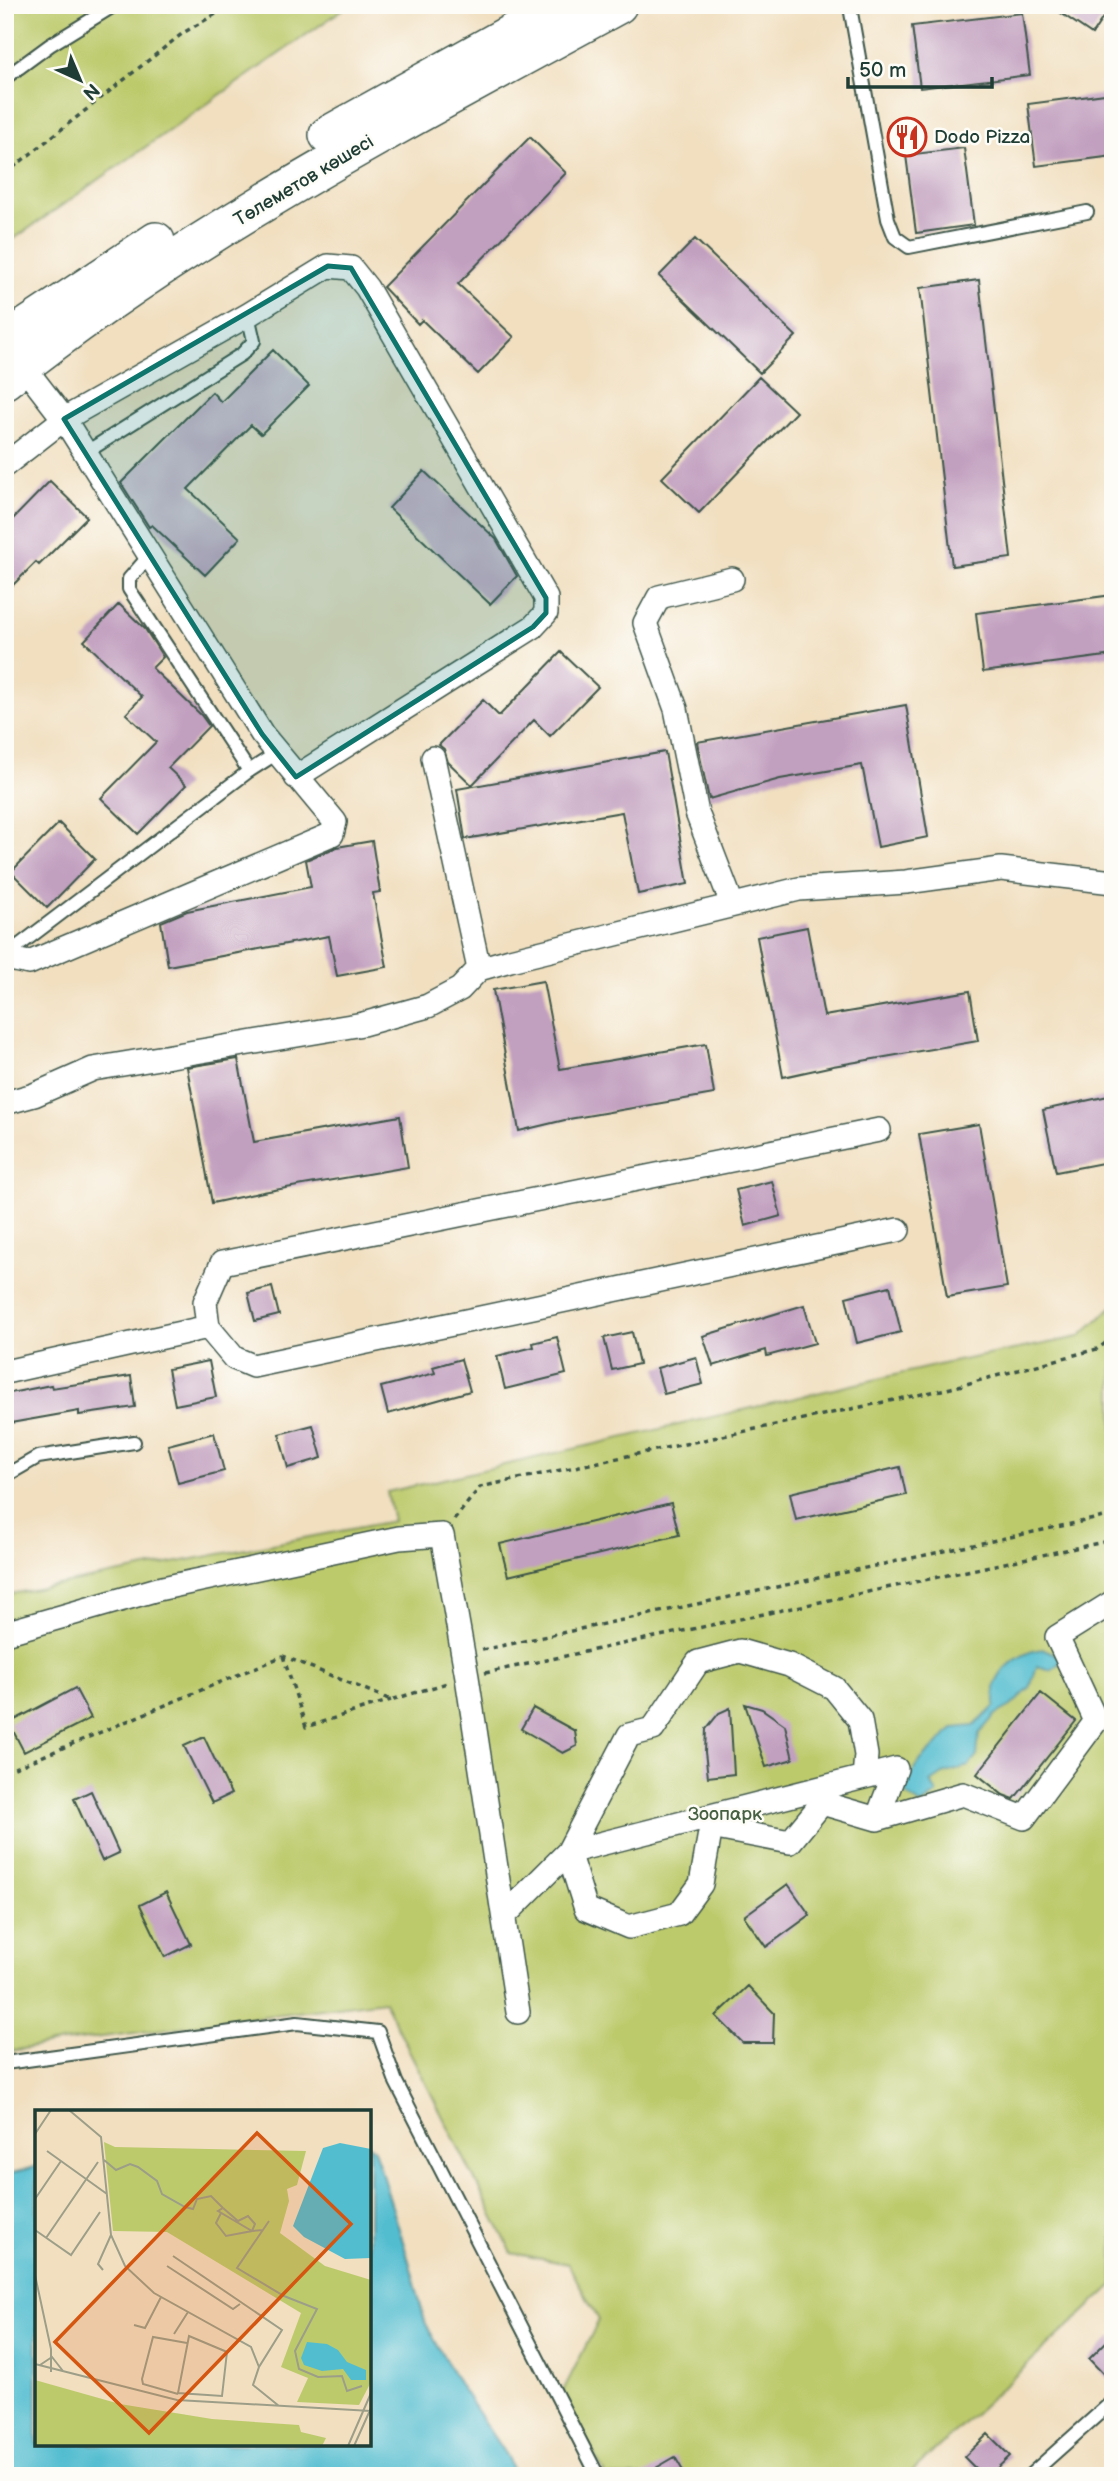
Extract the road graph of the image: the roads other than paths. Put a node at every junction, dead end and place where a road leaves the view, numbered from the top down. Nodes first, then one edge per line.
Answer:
1 (115, 5) edge
2 (562, 5) edge
3 (618, 5) edge
4 (852, 6) edge
5 (5, 78) edge
6 (1087, 212) dead end
7 (248, 315) junction
8 (11, 362) edge
9 (64, 419) junction
10 (85, 453) junction
11 (5, 465) edge
12 (149, 556) junction
13 (732, 579) dead end
14 (277, 752) junction
15 (433, 758) dead end
16 (249, 771) junction
17 (296, 777) junction
18 (1113, 882) edge
19 (732, 904) junction
20 (5, 957) edge
21 (479, 969) junction
22 (5, 1103) edge
23 (879, 1130) dead end
24 (898, 1230) dead end
25 (208, 1328) junction
26 (5, 1373) edge
27 (134, 1443) dead end
28 (5, 1476) edge
29 (1113, 1602) edge
30 (5, 1633) edge
31 (864, 1777) junction
32 (877, 1819) junction
33 (568, 1852) junction
34 (504, 1916) junction
35 (518, 2012) dead end
36 (5, 2063) edge
37 (1113, 2401) edge
38 (598, 2476) edge
39 (1029, 2476) edge

1 - 5 lane
2 - 8 main road, Төлеметов көшесі
3 - 8 main road, Төлеметов көшесі
4 - 6 lane
7 - 9 street
7 - 10 lane
7 - 17 street
8 - 9 street
9 - 10 street
9 - 11 street
10 - 12 street
12 - 14 street
12 - 16 lane
13 - 19 street
14 - 16 lane
14 - 17 street
15 - 21 street
16 - 20 lane
17 - 20 street
18 - 19 street
19 - 21 street
21 - 22 street
23 - 25 street
24 - 25 street
25 - 26 street
27 - 28 lane
29 - 32 street
30 - 34 street
31 - 32 street
31 - 33 street
31 - 33 street
32 - 33 street
33 - 34 street
34 - 35 street
36 - 38 lane
37 - 39 lane

